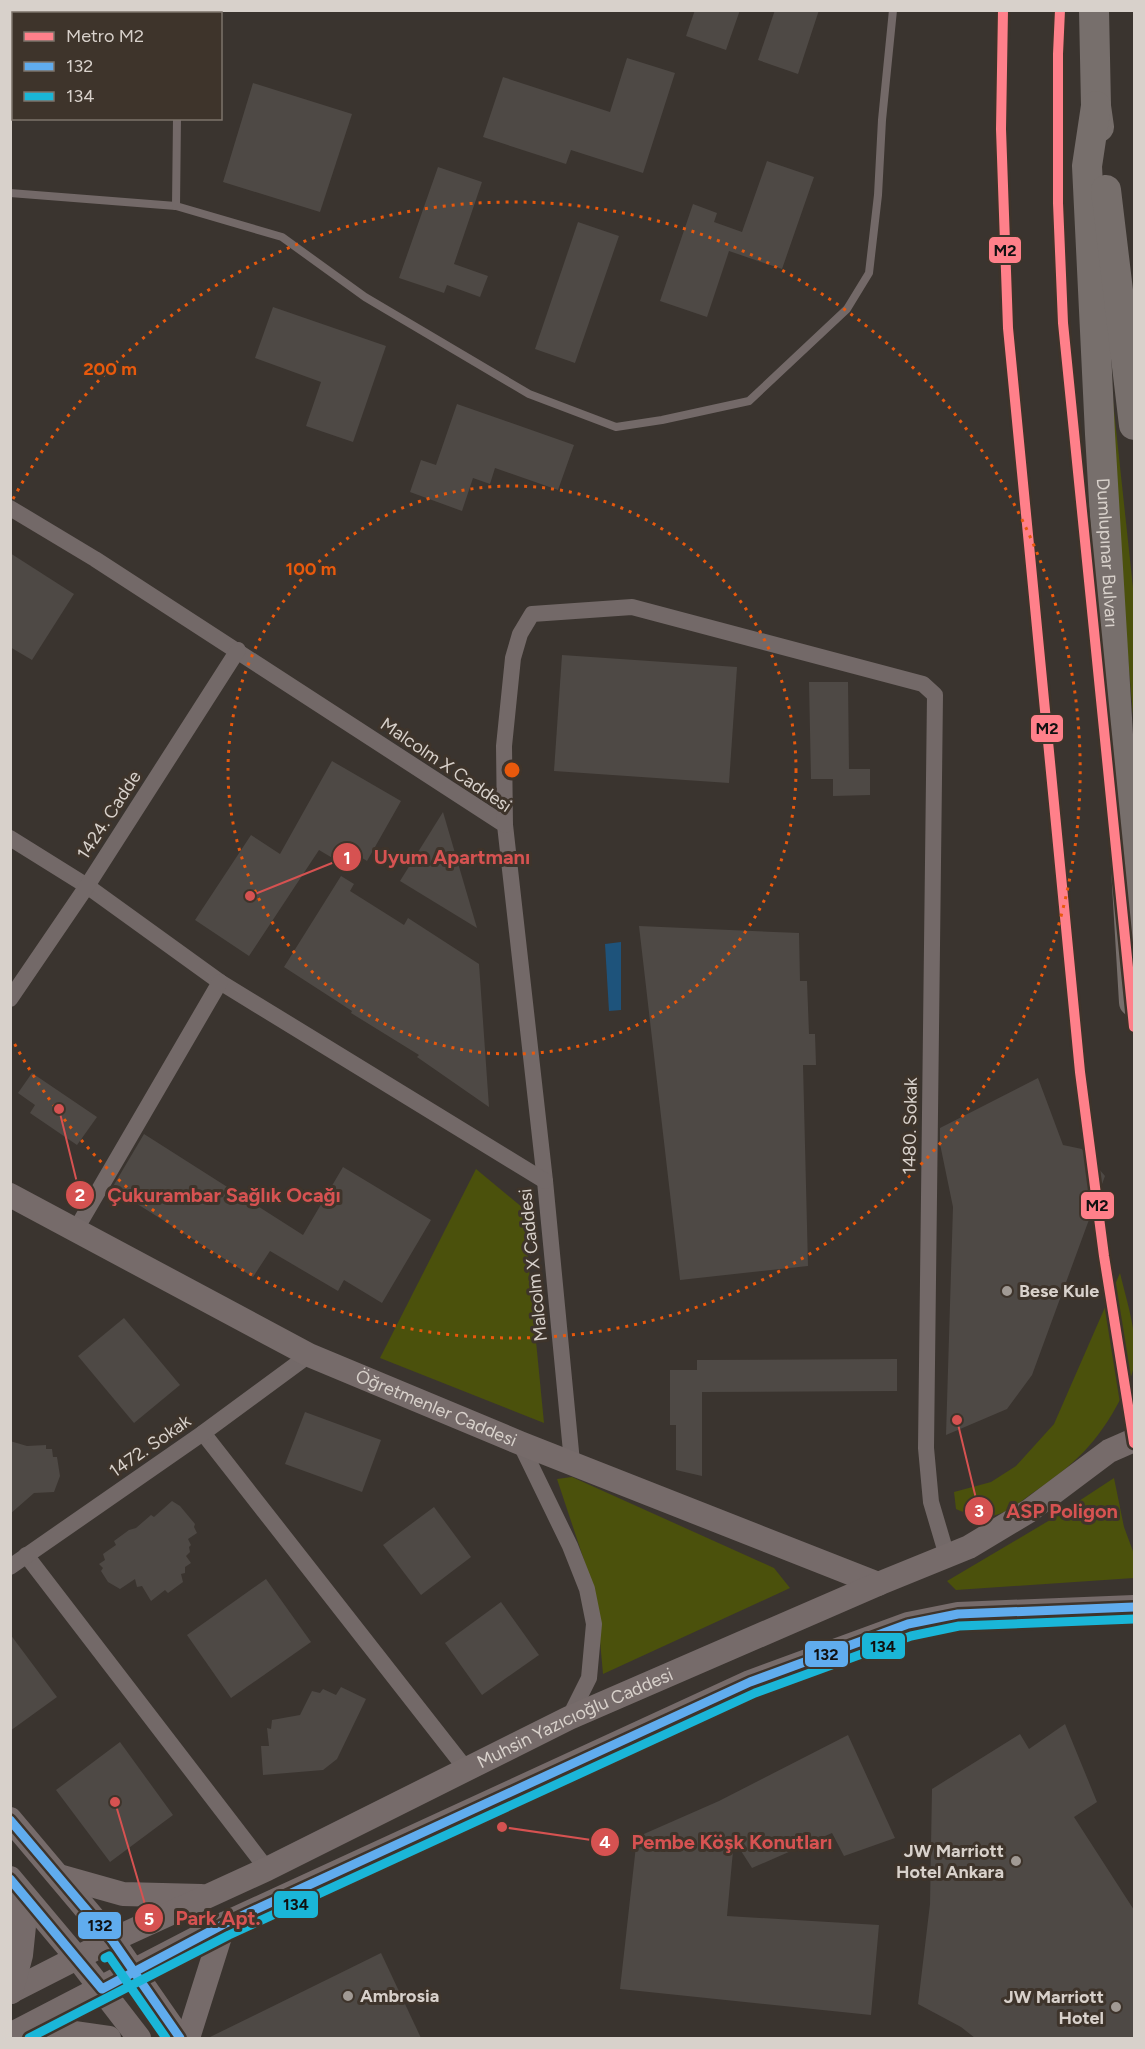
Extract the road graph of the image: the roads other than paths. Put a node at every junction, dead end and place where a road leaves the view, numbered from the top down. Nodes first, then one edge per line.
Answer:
1 (893, 10) edge
2 (1094, 10) edge
3 (1096, 106) junction
4 (177, 120) edge
5 (10, 193) edge
6 (176, 206) junction
7 (1134, 425) edge
8 (10, 508) edge
9 (238, 650) junction
10 (505, 825) junction
11 (10, 838) edge
12 (87, 886) junction
13 (220, 982) junction
14 (10, 999) edge
15 (1134, 1002) edge
16 (544, 1181) junction
17 (10, 1195) edge
18 (75, 1231) junction
19 (309, 1355) junction
20 (204, 1433) junction
21 (1134, 1440) edge
22 (520, 1443) junction
23 (572, 1462) junction
24 (26, 1556) junction
25 (947, 1556) junction
26 (10, 1567) edge
27 (878, 1584) junction
28 (1134, 1606) edge
29 (569, 1718) junction
30 (466, 1769) junction
31 (10, 1819) edge
32 (267, 1869) junction
33 (59, 1876) junction
34 (11, 1878) edge
35 (206, 1896) junction
36 (224, 1924) junction
37 (112, 1940) junction
38 (78, 1959) junction
39 (134, 1971) junction
40 (102, 1989) junction
41 (11, 1992) edge
42 (17, 2032) edge
43 (109, 2038) edge
44 (139, 2038) edge
45 (180, 2038) edge
46 (188, 2038) edge

1 - 6 lane
2 - 3 highway, Dumlupınar Bulvarı
3 - 7 highway, Dumlupınar Bulvarı
3 - 15 highway, Dumlupınar Bulvarı
4 - 6 lane
5 - 6 lane
8 - 9 street, Malcolm X Caddesi
9 - 10 street, Malcolm X Caddesi
9 - 12 street, 1424. Cadde
10 - 16 street, Malcolm X Caddesi
10 - 25 street, 1480. Sokak
11 - 12 street
12 - 13 street
12 - 14 street, 1424. Cadde
13 - 16 street
13 - 18 street
16 - 23 street, Malcolm X Caddesi
17 - 18 main road, Öğretmenler Caddesi
18 - 19 main road, Öğretmenler Caddesi
19 - 20 street, 1472. Sokak
19 - 22 main road, Öğretmenler Caddesi
20 - 24 street, 1472. Sokak
20 - 30 street
21 - 25 main road, Muhsin Yazıcıoğlu Caddesi
22 - 23 main road, Öğretmenler Caddesi
22 - 29 street
23 - 27 main road, Öğretmenler Caddesi
24 - 26 street, 1472. Sokak
24 - 32 street
25 - 27 main road, Muhsin Yazıcıoğlu Caddesi
27 - 29 main road, Muhsin Yazıcıoğlu Caddesi
28 - 36 main road
29 - 30 main road, Muhsin Yazıcıoğlu Caddesi
30 - 32 main road, Muhsin Yazıcıoğlu Caddesi
31 - 33 main road
32 - 35 main road, Muhsin Yazıcıoğlu Caddesi
33 - 35 main road
33 - 37 main road
34 - 38 main road
34 - 41 main road
35 - 37 main road, Muhsin Yazıcıoğlu Caddesi
36 - 39 main road
36 - 46 main road
37 - 38 main road, Muhsin Yazıcıoğlu Caddesi
37 - 39 main road
38 - 40 main road
38 - 41 main road, Muhsin Yazıcıoğlu Caddesi
39 - 40 main road
39 - 45 main road
40 - 42 main road
40 - 44 main road
42 - 43 main road

